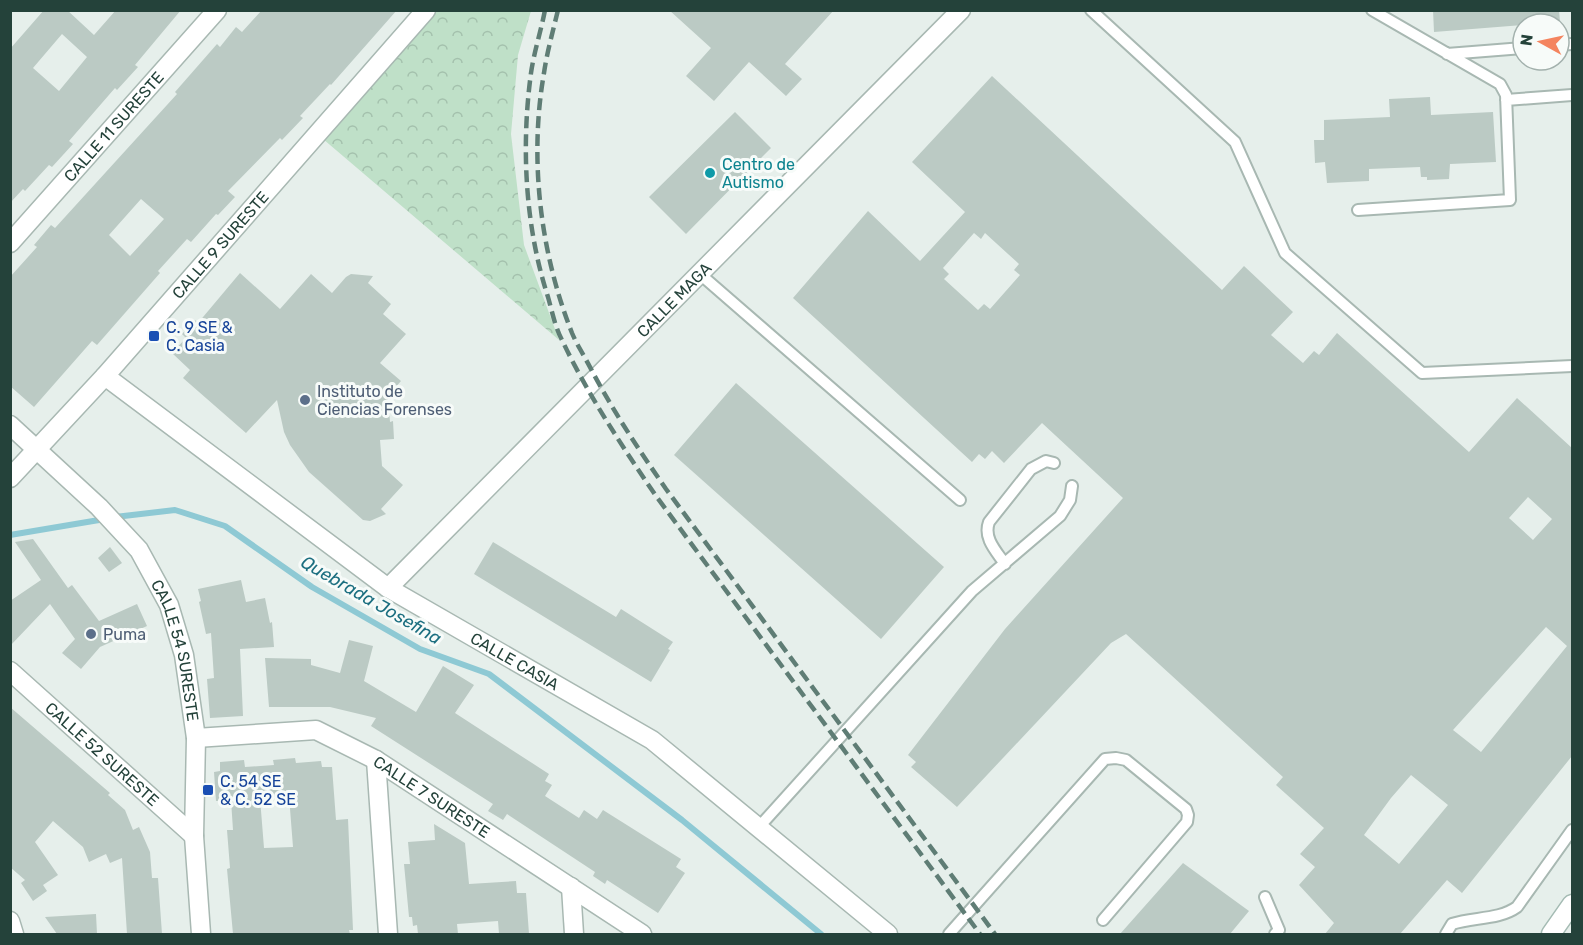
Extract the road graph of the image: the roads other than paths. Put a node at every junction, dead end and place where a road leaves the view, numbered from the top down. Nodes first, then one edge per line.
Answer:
1 (217, 10) edge
2 (426, 10) edge
3 (961, 10) edge
4 (1091, 10) edge
5 (1372, 10) edge
6 (1511, 49) edge
7 (1446, 54) junction
8 (1572, 95) edge
9 (1506, 100) junction
10 (1358, 210) dead end
11 (10, 243) edge
12 (700, 274) junction
13 (1572, 366) edge
14 (105, 376) junction
15 (10, 425) edge
16 (37, 447) junction
17 (1054, 463) dead end
18 (10, 478) edge
19 (1071, 486) dead end
20 (960, 500) dead end
21 (1005, 564) junction
22 (388, 588) junction
23 (10, 671) edge
24 (196, 738) junction
25 (376, 760) junction
26 (759, 827) junction
27 (1572, 830) edge
28 (194, 836) junction
29 (571, 886) junction
30 (1265, 897) dead end
31 (1572, 904) edge
32 (1103, 920) dead end
33 (10, 921) edge
34 (14, 934) edge
35 (201, 934) edge
36 (388, 934) edge
37 (574, 934) edge
38 (642, 934) edge
39 (888, 934) edge
40 (949, 934) edge
41 (1275, 934) edge
42 (1446, 934) edge
43 (1551, 934) edge

1 - 11 street, CALLE 11 SURESTE
2 - 14 street, CALLE 9 SURESTE
3 - 12 street, CALLE MAGA
4 - 13 lane
5 - 7 lane
6 - 7 lane
7 - 9 lane
8 - 9 lane
9 - 10 lane
12 - 20 lane
12 - 22 street, CALLE MAGA
14 - 16 street, CALLE 9 SURESTE
14 - 22 street, CALLE CASIA
15 - 16 street, CALLE 54 SURESTE
16 - 18 street, CALLE 9 SURESTE
16 - 24 street, CALLE 54 SURESTE
17 - 21 lane
19 - 21 lane
21 - 26 lane
22 - 26 street, CALLE CASIA
23 - 28 street, CALLE 52 SURESTE
24 - 25 street, CALLE 7 SURESTE
24 - 28 street, CALLE 54 SURESTE
25 - 29 street, CALLE 7 SURESTE
25 - 36 street
26 - 39 street, CALLE CASIA
27 - 42 lane
28 - 35 street, CALLE 54 SURESTE
29 - 37 street
29 - 38 street, CALLE 7 SURESTE
30 - 41 lane
31 - 43 street
32 - 40 lane
33 - 34 street

